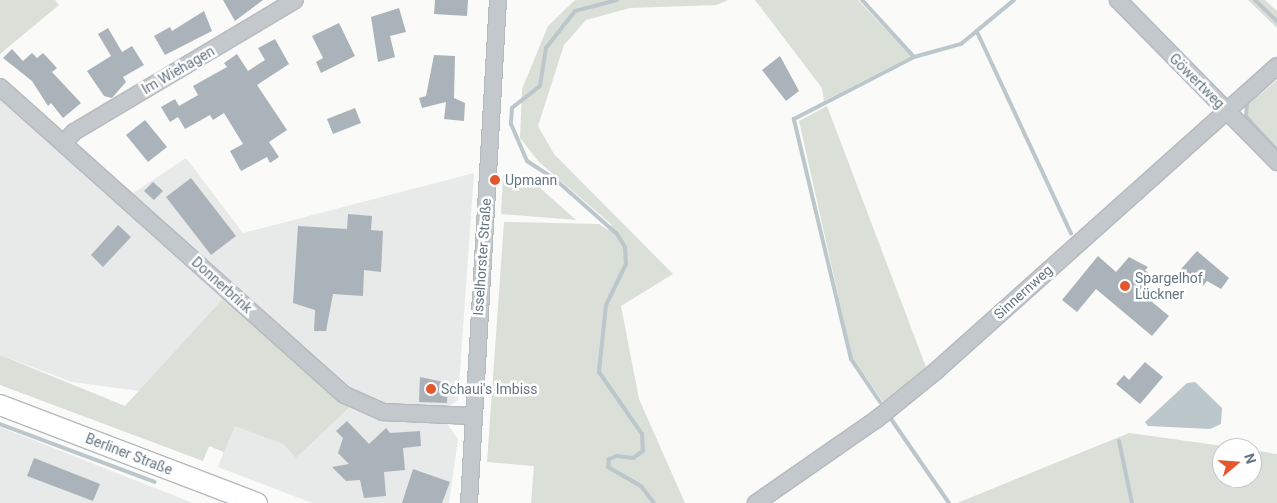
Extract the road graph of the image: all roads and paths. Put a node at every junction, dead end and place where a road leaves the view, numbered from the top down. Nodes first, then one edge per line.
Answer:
1 (295, 0) edge
2 (498, 0) edge
3 (1118, 0) edge
4 (1277, 66) edge
5 (0, 87) edge
6 (1227, 110) junction
7 (64, 143) junction
8 (1277, 162) edge
9 (0, 404) edge
10 (472, 416) junction
11 (468, 483) junction
12 (257, 503) edge
13 (463, 503) edge
14 (469, 503) edge
15 (756, 503) edge

1 - 7 street, Im Wiehagen
2 - 10 street, Isselhorster Straße
3 - 6 street, Göwertweg
4 - 6 street, Sinnernweg
5 - 7 street, Donnerbrink
6 - 8 street, Göwertweg
6 - 15 street, Sinnernweg
7 - 10 street, Donnerbrink
9 - 12 main road, Berliner Straße
10 - 11 street, Isselhorster Straße
11 - 13 street, Isselhorster Straße
11 - 14 street, Isselhorster Straße

